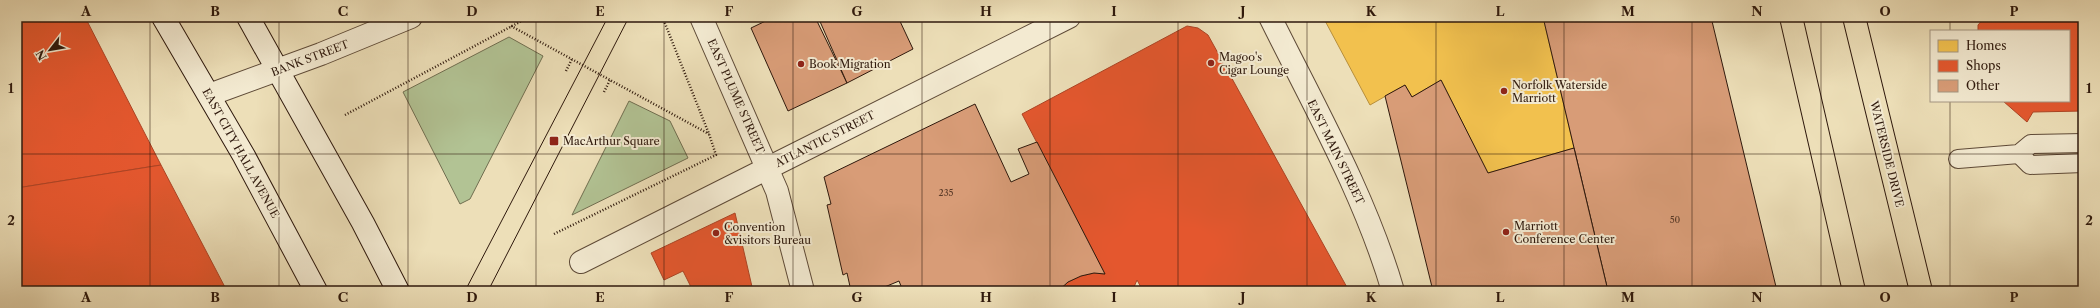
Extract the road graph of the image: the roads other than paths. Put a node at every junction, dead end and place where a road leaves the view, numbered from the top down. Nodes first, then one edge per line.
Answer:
1 (163, 17) edge
2 (248, 17) edge
3 (411, 17) edge
4 (700, 17) edge
5 (1069, 17) edge
6 (1270, 17) edge
7 (1791, 17) edge
8 (1854, 17) edge
9 (278, 71) junction
10 (209, 95) junction
11 (2083, 143) edge
12 (2019, 154) junction
13 (1958, 159) dead end
14 (2083, 163) edge
15 (768, 168) junction
16 (581, 262) dead end
17 (1857, 288) edge
18 (316, 291) edge
19 (398, 291) edge
20 (802, 291) edge
21 (1392, 291) edge
22 (1921, 291) edge

1 - 10 street, EAST CITY HALL AVENUE
2 - 9 street
3 - 9 street, BANK STREET
4 - 15 street, EAST PLUME STREET
5 - 15 street, ATLANTIC STREET
6 - 21 street, EAST MAIN STREET
7 - 17 main road
8 - 22 main road, WATERSIDE DRIVE
9 - 10 street, BANK STREET
9 - 19 street
10 - 18 street, EAST CITY HALL AVENUE
11 - 12 lane
12 - 13 lane
12 - 14 lane
15 - 16 street, ATLANTIC STREET
15 - 20 street, EAST PLUME STREET

